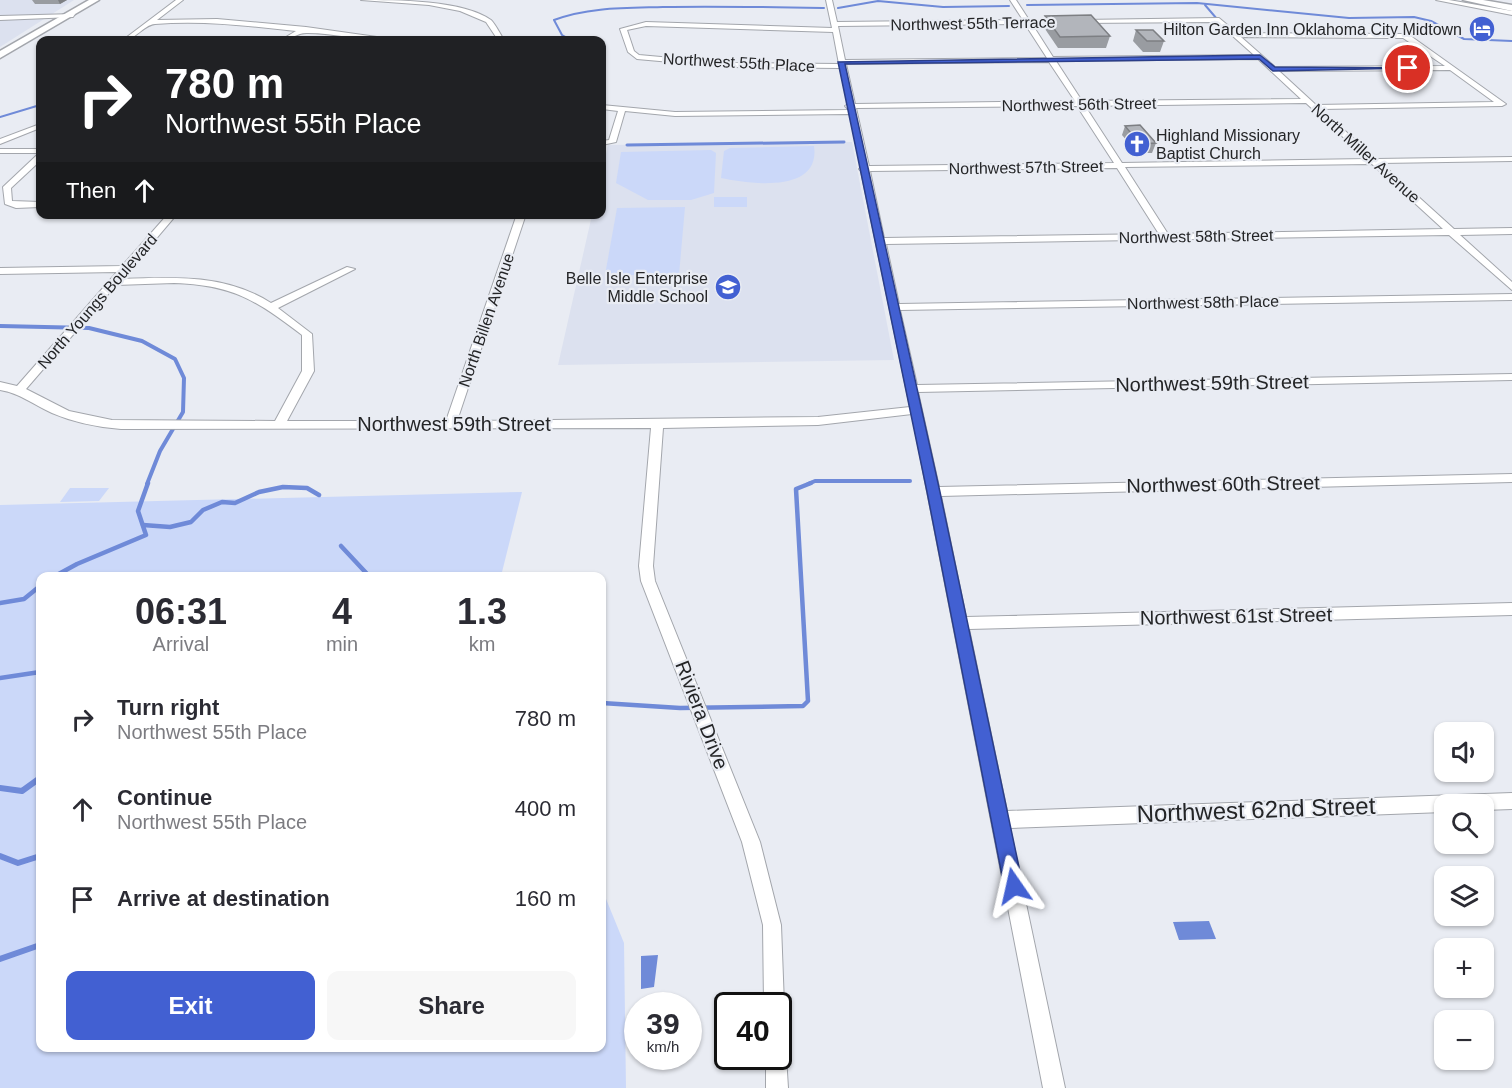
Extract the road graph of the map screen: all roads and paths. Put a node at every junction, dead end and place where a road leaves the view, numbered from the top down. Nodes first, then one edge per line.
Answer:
1 (82, 0) edge
2 (95, 0) edge
3 (180, 0) edge
4 (364, 0) edge
5 (1439, 0) edge
6 (1468, 0) edge
7 (1015, 4) edge
8 (830, 6) edge
9 (1512, 8) edge
10 (1512, 13) edge
11 (73, 15) junction
12 (55, 17) junction
13 (0, 18) edge
14 (29, 18) junction
15 (1219, 20) joint
16 (152, 22) junction
17 (1028, 22) junction
18 (835, 27) junction
19 (34, 29) junction
20 (306, 29) junction
21 (1236, 35) junction
22 (132, 36) edge
23 (292, 36) edge
24 (363, 36) edge
25 (498, 36) edge
26 (0, 53) edge
27 (637, 57) joint
28 (1260, 57) junction
29 (1052, 60) junction
30 (842, 64) junction
31 (1453, 68) junction
32 (1273, 69) junction
33 (1080, 104) junction
34 (1311, 104) junction
35 (606, 108) edge
36 (850, 109) junction
37 (621, 111) junction
38 (36, 128) edge
39 (0, 142) edge
40 (606, 142) edge
41 (0, 151) edge
42 (36, 151) edge
43 (1512, 159) edge
44 (36, 161) edge
45 (1374, 162) junction
46 (1122, 165) junction
47 (863, 168) junction
48 (36, 205) edge
49 (168, 219) edge
50 (520, 219) edge
51 (1512, 231) edge
52 (1451, 232) junction
53 (1165, 236) junction
54 (880, 241) junction
55 (123, 269) junction
56 (350, 269) dead end
57 (0, 271) edge
58 (114, 282) junction
59 (1512, 287) edge
60 (1512, 297) edge
61 (271, 307) junction
62 (893, 307) junction
63 (1512, 377) edge
64 (0, 386) edge
65 (21, 388) junction
66 (911, 389) junction
67 (915, 410) junction
68 (280, 423) junction
69 (657, 423) junction
70 (450, 425) junction
71 (1512, 478) edge
72 (934, 492) junction
73 (1512, 609) edge
74 (960, 623) junction
75 (1512, 801) edge
76 (1000, 820) junction
77 (774, 992) edge
78 (776, 1070) edge
79 (777, 1088) edge
80 (1054, 1088) edge

1 - 12 main road
2 - 11 main road
3 - 16 street
4 - 25 street
5 - 10 street
6 - 9 highway
7 - 17 street
8 - 18 street
11 - 12 street
11 - 26 main road
12 - 14 street
12 - 19 main road
13 - 14 street
14 - 19 street
15 - 17 street, Northwest 55th Terrace
15 - 21 street, North Miller Avenue
16 - 20 street
16 - 22 street
17 - 18 street, Northwest 55th Terrace
17 - 29 street
18 - 27 street, Northwest 55th Terrace
18 - 30 street
19 - 26 main road
20 - 23 street
20 - 24 street
21 - 28 street, North Miller Avenue
21 - 31 street
27 - 30 street, Northwest 55th Place
28 - 29 street, Northwest 55th Place
28 - 32 street, North Miller Avenue
29 - 30 street, Northwest 55th Place
29 - 33 street
30 - 36 street
31 - 32 street
31 - 34 street, Northwest 56th Street
32 - 34 street, North Miller Avenue
33 - 34 street, Northwest 56th Street
33 - 36 street, Northwest 56th Street
33 - 46 street
34 - 45 street, North Miller Avenue
35 - 37 street, Northwest 56th Street
36 - 37 street, Northwest 56th Street
36 - 47 street
37 - 40 street
38 - 39 street
41 - 42 street
43 - 45 street, Northwest 57th Street
44 - 48 street
45 - 46 street, Northwest 57th Street
45 - 52 street, North Miller Avenue
46 - 47 street, Northwest 57th Street
46 - 53 street
47 - 54 street
49 - 55 street, North Youngs Boulevard
50 - 70 street, North Billen Avenue
51 - 52 street, Northwest 58th Street
52 - 53 street, Northwest 58th Street
52 - 59 street, North Miller Avenue
53 - 54 street, Northwest 58th Street
54 - 62 street
55 - 57 street
55 - 58 street, North Youngs Boulevard
56 - 61 street
58 - 61 street
58 - 65 street, North Youngs Boulevard
60 - 62 street, Northwest 58th Place
61 - 68 street
62 - 66 street
63 - 66 street, Northwest 59th Street
64 - 65 street, Northwest 59th Street
65 - 68 street, Northwest 59th Street
66 - 67 street
67 - 69 street, Northwest 59th Street
67 - 72 street
68 - 70 street, Northwest 59th Street
69 - 70 street, Northwest 59th Street
69 - 77 street, Riviera Drive
71 - 72 street, Northwest 60th Street
72 - 74 street
73 - 74 street, Northwest 61st Street
74 - 76 street
75 - 76 street, Northwest 62nd Street
76 - 80 street
78 - 79 street

